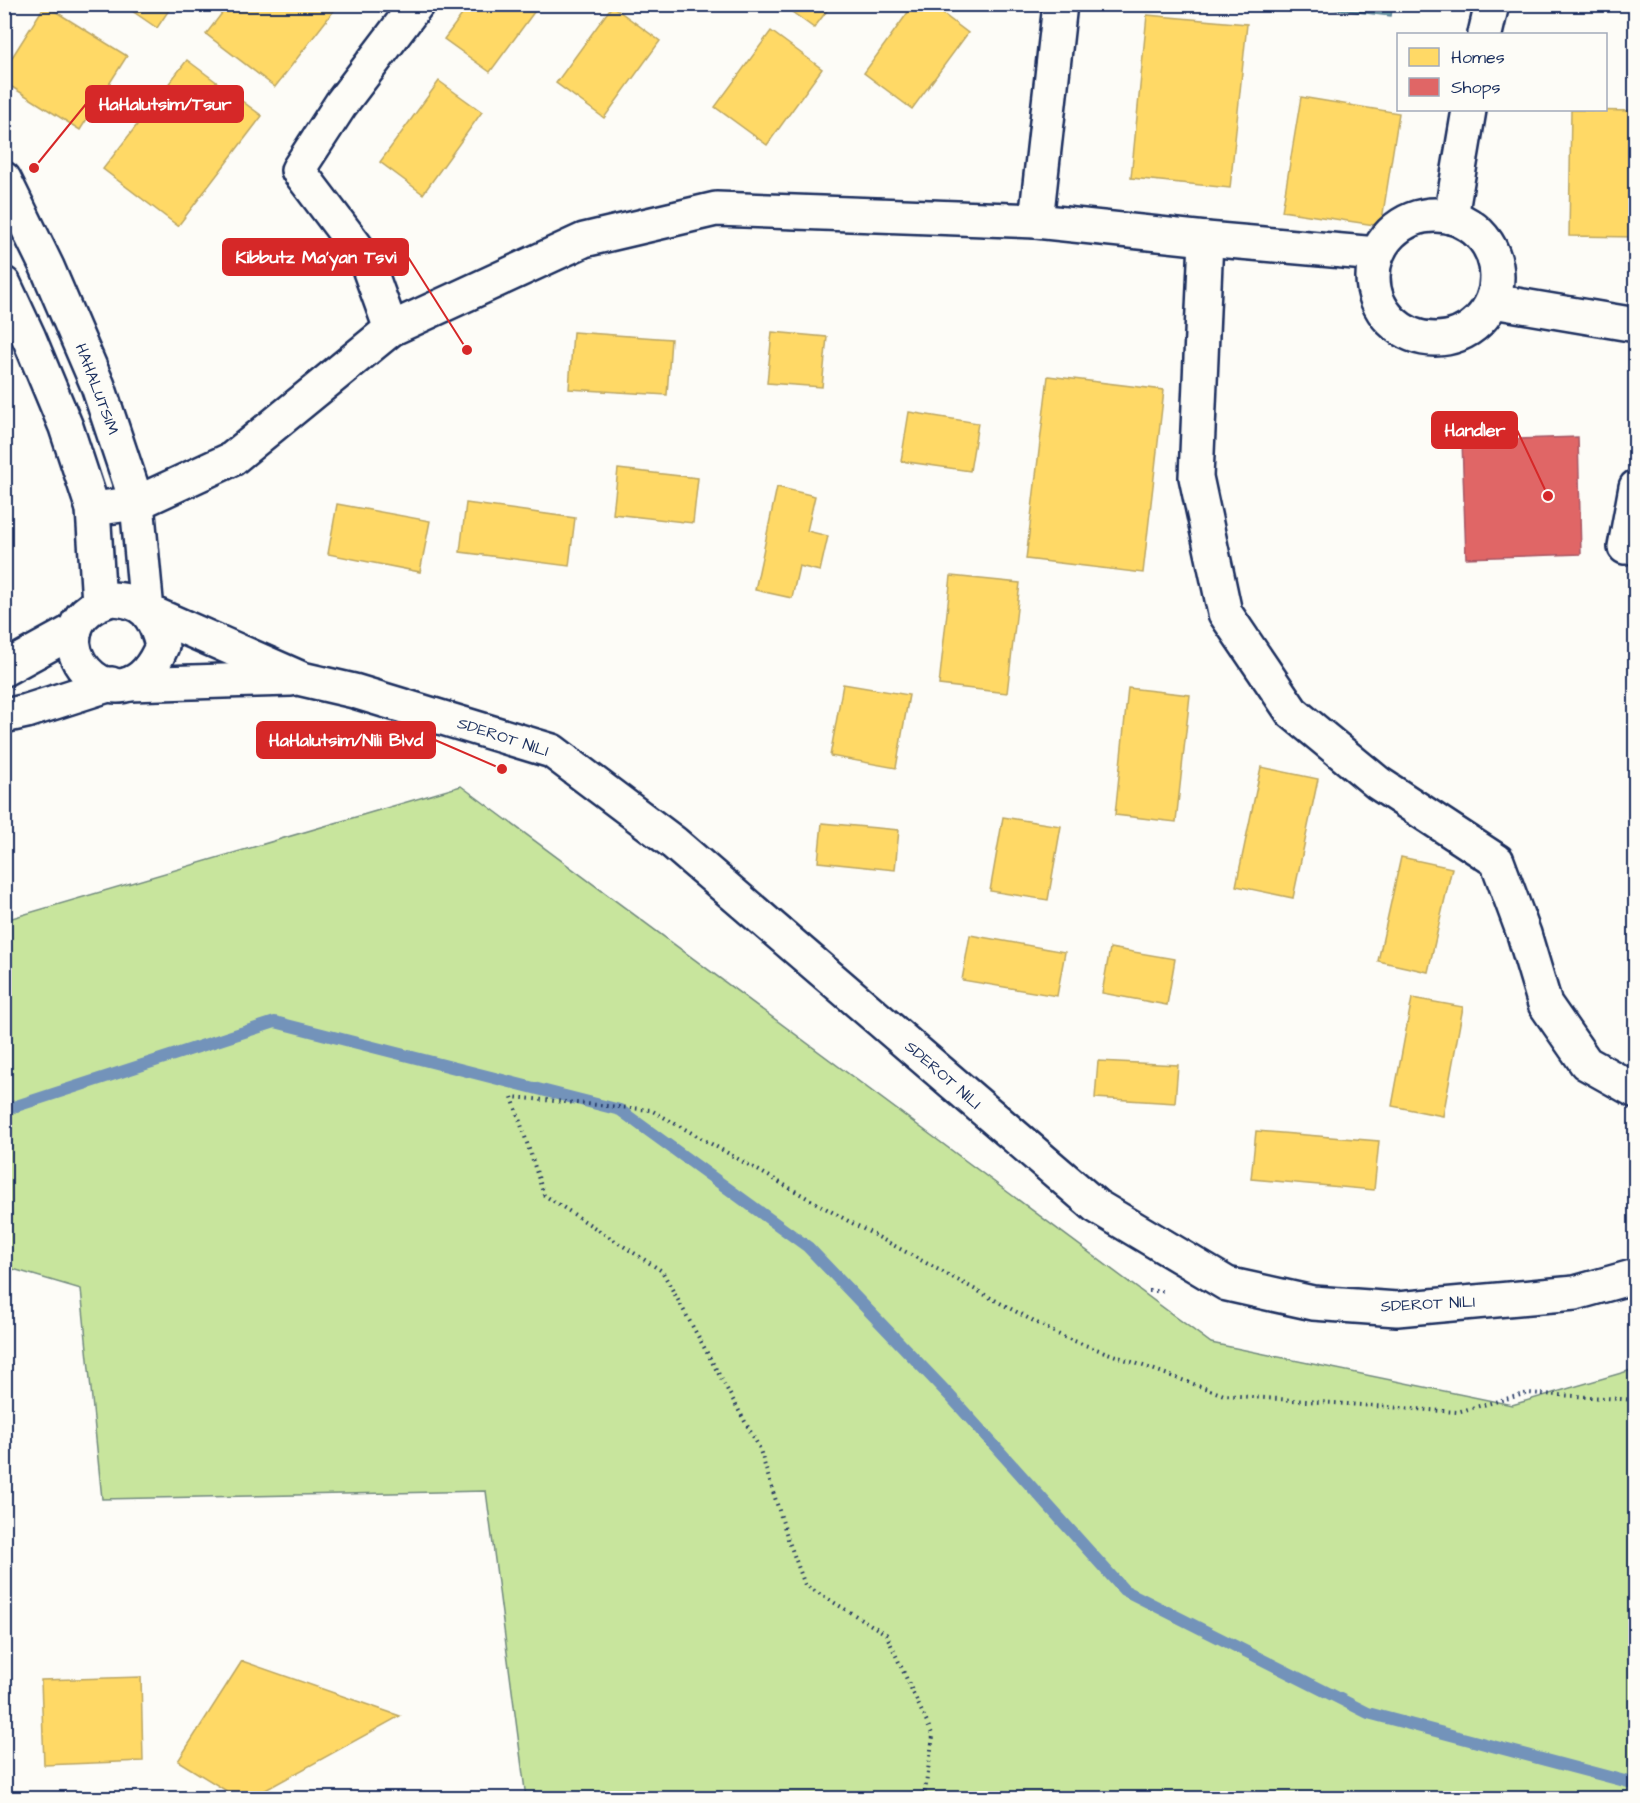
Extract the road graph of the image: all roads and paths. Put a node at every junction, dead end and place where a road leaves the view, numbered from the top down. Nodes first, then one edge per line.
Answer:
1 (417, 4) edge
2 (1060, 4) edge
3 (1492, 4) edge
4 (1485, 33) edge
5 (1469, 111) edge
6 (4, 179) edge
7 (1450, 217) junction
8 (1036, 221) junction
9 (1206, 239) junction
10 (1377, 254) junction
11 (4, 284) edge
12 (1493, 302) junction
13 (1635, 325) edge
14 (391, 329) junction
15 (1635, 488) edge
16 (137, 503) junction
17 (93, 509) junction
18 (1625, 547) dead end
19 (99, 603) junction
20 (147, 611) junction
21 (75, 630) junction
22 (4, 669) edge
23 (302, 679) junction
24 (120, 684) junction
25 (4, 716) edge
26 (1635, 1091) edge
27 (1635, 1276) edge
28 (1635, 1400) edge
29 (924, 1798) edge

1 - 14 street
2 - 8 street
3 - 4 street
5 - 7 street
6 - 16 street, HAHALUTSIM
7 - 10 street
7 - 12 street
8 - 9 street
8 - 14 street
9 - 10 street
9 - 26 street
10 - 12 street
11 - 17 street
12 - 13 street
14 - 16 street
15 - 18 street
16 - 17 street
16 - 20 street, HAHALUTSIM
17 - 19 street
19 - 20 street
19 - 21 street
20 - 23 street, SDEROT NILI
20 - 24 street
21 - 22 street
21 - 24 street
23 - 24 street, SDEROT NILI
23 - 27 street, SDEROT NILI
24 - 25 street, SDEROT NILI
28 - 29 path

